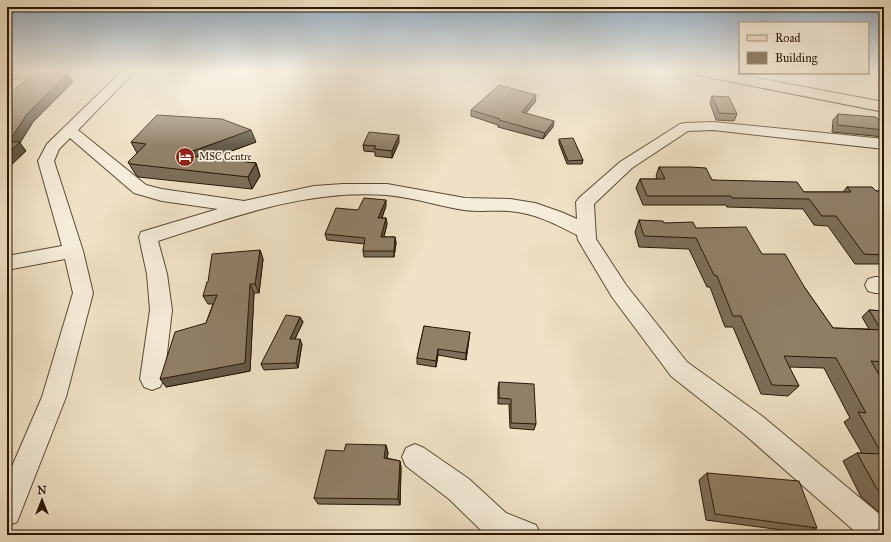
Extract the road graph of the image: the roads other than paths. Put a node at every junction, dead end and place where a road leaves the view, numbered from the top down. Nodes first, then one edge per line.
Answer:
1 (103, 96) edge
2 (829, 96) edge
3 (864, 96) edge
4 (884, 100) edge
5 (884, 107) edge
6 (69, 130) junction
7 (884, 144) edge
8 (244, 207) junction
9 (587, 232) junction
10 (73, 251) junction
11 (7, 263) edge
12 (152, 378) dead end
13 (415, 457) dead end
14 (7, 512) edge
15 (526, 535) edge
16 (881, 535) edge

1 - 6 street
2 - 5 main road
3 - 4 main road
6 - 8 street
6 - 10 street
7 - 9 street
8 - 9 street
8 - 12 street
9 - 16 street
10 - 11 street
10 - 14 street
13 - 15 street

